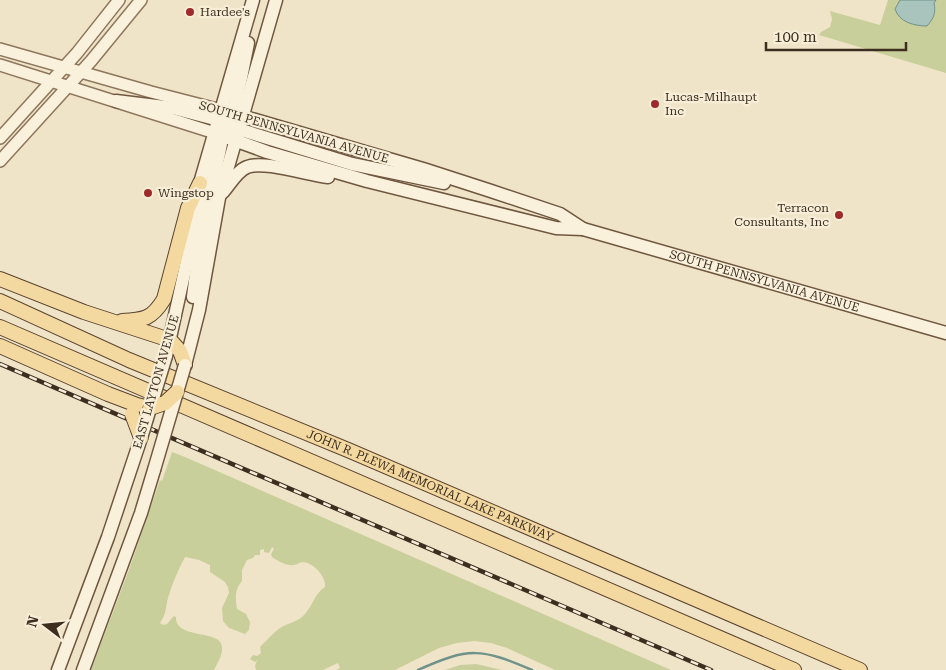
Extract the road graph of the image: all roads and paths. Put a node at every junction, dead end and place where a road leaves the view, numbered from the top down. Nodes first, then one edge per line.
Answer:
1 (119, 0) edge
2 (141, 0) edge
3 (253, 0) edge
4 (276, 0) edge
5 (0, 49) edge
6 (0, 65) edge
7 (64, 68) junction
8 (81, 72) junction
9 (52, 81) junction
10 (69, 86) junction
11 (116, 101) joint
12 (228, 125) junction
13 (0, 138) edge
14 (0, 161) edge
15 (367, 181) junction
16 (200, 182) junction
17 (219, 198) junction
18 (583, 229) junction
19 (0, 279) edge
20 (0, 301) edge
21 (112, 321) junction
22 (0, 326) edge
23 (946, 333) edge
24 (170, 340) junction
25 (0, 346) edge
26 (186, 359) junction
27 (177, 392) junction
28 (140, 409) junction
29 (141, 438) junction
30 (58, 670) edge
31 (83, 670) edge
32 (794, 670) edge
33 (860, 670) edge

1 - 7 street
2 - 8 street
3 - 12 main road, EAST LAYTON AVENUE
4 - 12 main road, EAST LAYTON AVENUE
5 - 7 street, SOUTH PENNSYLVANIA AVENUE
6 - 9 street
7 - 8 street, SOUTH PENNSYLVANIA AVENUE
7 - 9 street
8 - 10 street
8 - 12 street, SOUTH PENNSYLVANIA AVENUE
9 - 10 street
9 - 13 street
10 - 11 street
10 - 14 street
11 - 12 main road
12 - 15 main road, SOUTH PENNSYLVANIA AVENUE
12 - 16 main road, EAST LAYTON AVENUE
12 - 17 main road, EAST LAYTON AVENUE
12 - 18 main road, SOUTH PENNSYLVANIA AVENUE
12 - 26 main road
15 - 17 main road
15 - 18 main road, SOUTH PENNSYLVANIA AVENUE
16 - 21 main road
16 - 24 main road, EAST LAYTON AVENUE
17 - 26 main road, EAST LAYTON AVENUE
18 - 23 main road, SOUTH PENNSYLVANIA AVENUE
19 - 21 main road
20 - 33 main road, JOHN R. PLEWA MEMORIAL LAKE PARKWAY
21 - 24 main road
22 - 32 main road, JOHN R. PLEWA MEMORIAL LAKE PARKWAY
24 - 26 main road
24 - 28 main road, EAST LAYTON AVENUE, bridge
25 - 28 main road
26 - 27 main road, EAST LAYTON AVENUE, bridge
27 - 28 main road, bridge
27 - 31 main road, EAST LAYTON AVENUE, bridge
28 - 29 main road, bridge
28 - 29 main road, EAST LAYTON AVENUE, bridge
29 - 30 main road, EAST LAYTON AVENUE

